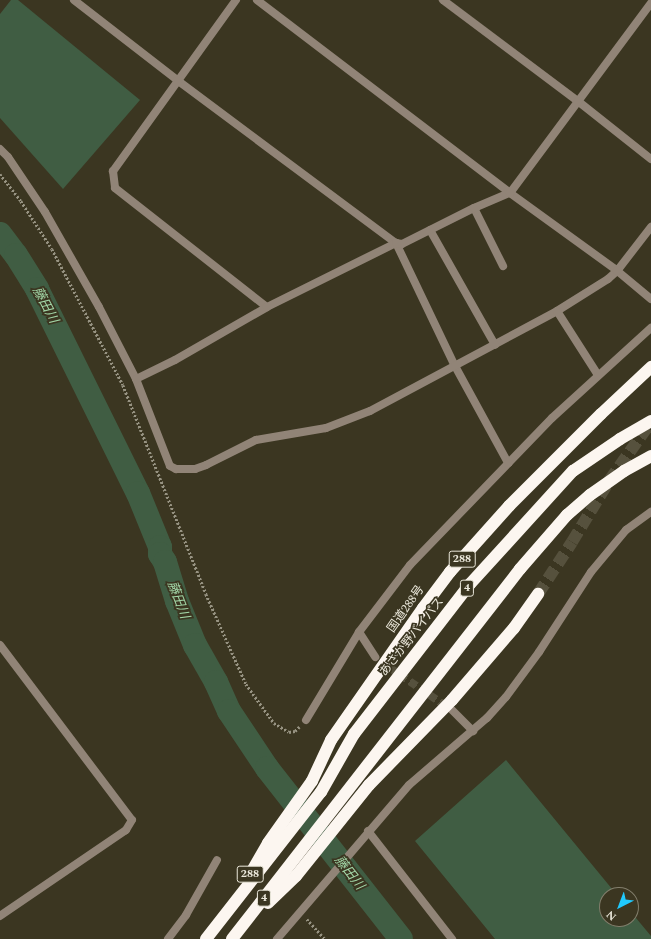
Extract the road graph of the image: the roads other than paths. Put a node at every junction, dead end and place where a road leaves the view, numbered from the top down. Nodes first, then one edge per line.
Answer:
1 (74, 0) edge
2 (236, 0) edge
3 (257, 0) edge
4 (443, 0) edge
5 (651, 3) edge
6 (177, 80) junction
7 (579, 102) junction
8 (0, 149) edge
9 (651, 159) edge
10 (510, 193) junction
11 (474, 208) junction
12 (651, 228) edge
13 (430, 230) junction
14 (396, 243) junction
15 (503, 266) dead end
16 (617, 271) junction
17 (651, 299) edge
18 (268, 307) junction
19 (558, 311) junction
20 (651, 328) edge
21 (495, 345) junction
22 (455, 366) junction
23 (651, 368) edge
24 (598, 375) junction
25 (136, 379) junction
26 (651, 421) edge
27 (651, 456) edge
28 (508, 462) junction
29 (651, 512) edge
30 (538, 594) tunnel mouth
31 (358, 632) junction
32 (0, 645) edge
33 (375, 657) tunnel mouth
34 (452, 710) tunnel mouth
35 (306, 720) road end
36 (473, 731) junction
37 (368, 831) junction
38 (271, 847) junction
39 (217, 860) dead end
40 (292, 871) junction
41 (0, 916) edge
42 (168, 939) edge
43 (206, 939) edge
44 (232, 939) edge
45 (276, 939) edge
46 (452, 939) edge

1 - 6 street
2 - 6 street
3 - 10 street
4 - 7 street
5 - 7 street
6 - 14 street
6 - 18 street
7 - 9 street
7 - 10 street
8 - 25 street
10 - 11 street
10 - 16 street
11 - 13 street
11 - 15 street
12 - 16 street
13 - 14 street
13 - 21 street
14 - 18 street
14 - 22 street
16 - 17 street
16 - 19 street
18 - 25 street
19 - 21 street
19 - 24 street
20 - 24 street
21 - 22 street
22 - 25 street
22 - 28 street
23 - 38 highway, 国道288号 / 288
24 - 28 street
26 - 38 highway, あさか野バイパス / 4
27 - 40 highway, 4
28 - 31 street
29 - 36 street
30 - 40 highway, 288
31 - 33 street
31 - 35 street
32 - 41 street
34 - 36 street
36 - 37 street
37 - 45 street
37 - 46 street
38 - 43 highway, 国道288号 / 288
39 - 42 street
40 - 44 highway, 288

